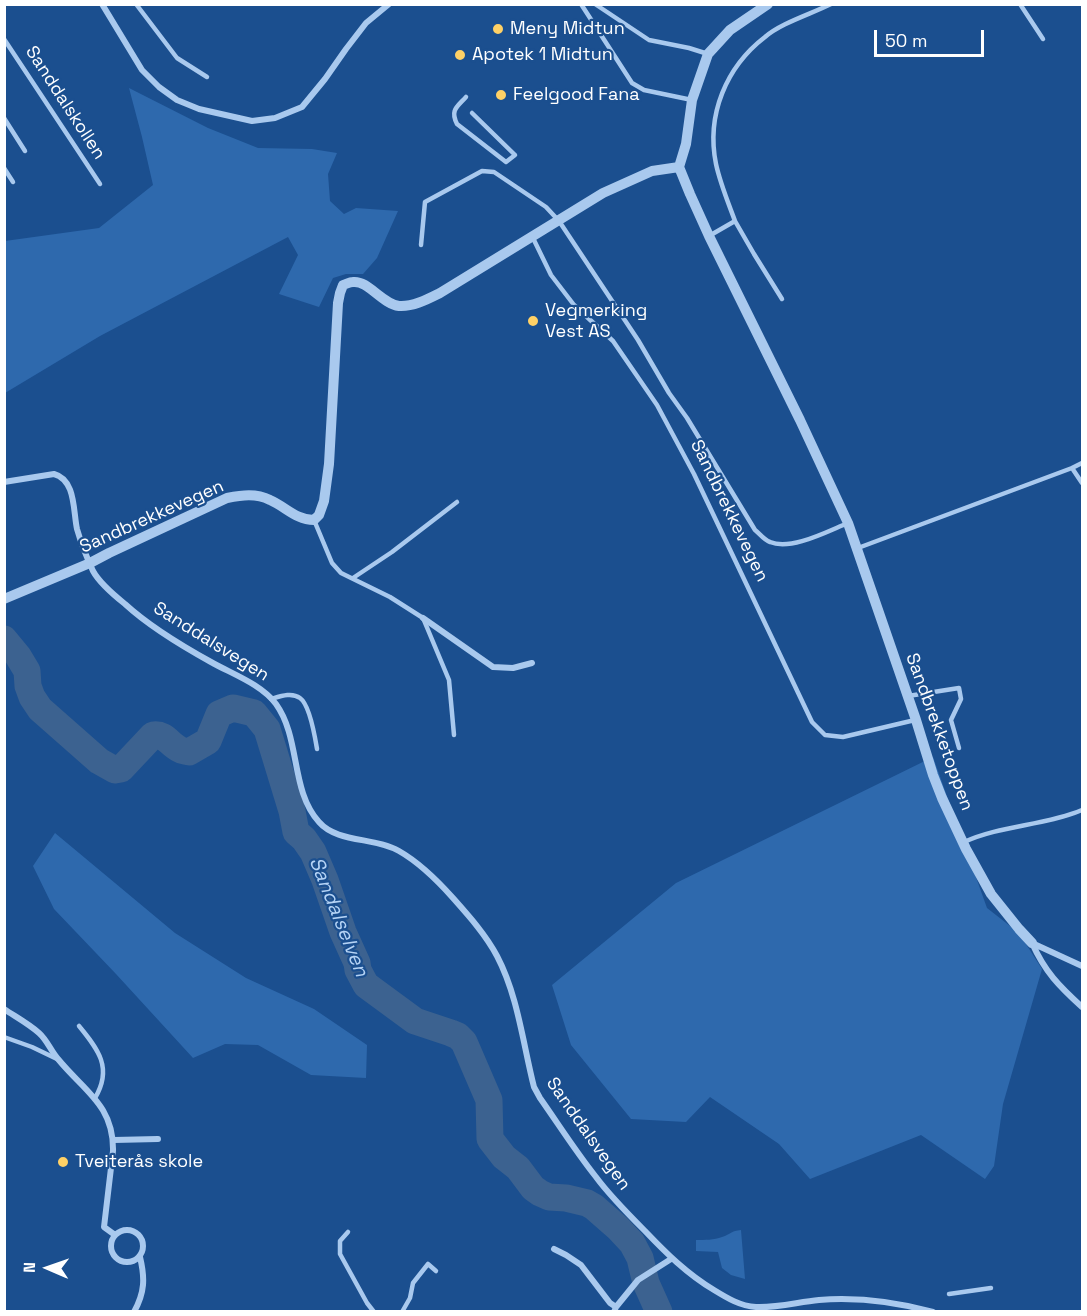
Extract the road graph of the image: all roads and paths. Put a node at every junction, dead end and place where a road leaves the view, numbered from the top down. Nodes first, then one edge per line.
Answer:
1 (102, 4) edge
2 (136, 4) edge
3 (376, 4) edge
4 (389, 4) edge
5 (580, 4) edge
6 (595, 4) edge
7 (831, 4) edge
8 (1020, 4) edge
9 (767, 5) edge
10 (382, 10) junction
11 (4, 39) edge
12 (1042, 39) dead end
13 (708, 54) junction
14 (207, 77) dead end
15 (466, 97) dead end
16 (692, 100) junction
17 (472, 113) dead end
18 (4, 118) edge
19 (25, 151) dead end
20 (679, 167) junction
21 (4, 168) edge
22 (13, 182) dead end
23 (100, 184) dead end
24 (559, 221) junction
25 (735, 221) junction
26 (532, 236) junction
27 (709, 236) junction
28 (421, 245) dead end
29 (782, 298) dead end
30 (1083, 463) edge
31 (1072, 468) junction
32 (4, 482) edge
33 (1083, 483) edge
34 (457, 502) dead end
35 (314, 520) junction
36 (848, 523) junction
37 (858, 548) junction
38 (90, 563) junction
39 (353, 578) junction
40 (4, 599) edge
41 (423, 618) junction
42 (532, 663) dead end
43 (908, 696) junction
44 (272, 699) junction
45 (916, 720) junction
46 (454, 735) dead end
47 (959, 748) dead end
48 (318, 749) dead end
49 (1083, 810) edge
50 (963, 842) junction
51 (1032, 943) junction
52 (1083, 966) edge
53 (1083, 1007) edge
54 (4, 1009) edge
55 (79, 1026) dead end
56 (4, 1037) edge
57 (57, 1059) junction
58 (95, 1098) junction
59 (158, 1139) dead end
60 (114, 1140) junction
61 (348, 1232) dead end
62 (115, 1235) junction
63 (554, 1249) dead end
64 (140, 1257) junction
65 (671, 1259) junction
66 (436, 1271) dead end
67 (991, 1288) dead end
68 (949, 1294) dead end
69 (615, 1309) edge
70 (134, 1311) edge
71 (374, 1311) edge
72 (402, 1311) edge
73 (933, 1311) edge

1 - 10 street
2 - 14 lane
3 - 10 street
4 - 10 street
5 - 16 lane
6 - 13 lane
7 - 25 lane
8 - 12 lane
9 - 13 street
11 - 23 lane, Sanddalskollen
13 - 16 street
15 - 17 lane
16 - 20 street
18 - 19 lane
20 - 24 street
20 - 27 street, Sandbrekketoppen
21 - 22 lane
24 - 26 street
24 - 28 lane
24 - 36 lane
25 - 27 lane
25 - 29 lane
26 - 35 street
26 - 45 lane, Sandbrekkevegen
27 - 36 street, Sandbrekketoppen
30 - 31 lane
31 - 33 lane
31 - 37 lane
32 - 38 street, Sanddalsvegen
34 - 39 lane
35 - 38 street, Sandbrekkevegen
35 - 39 lane
36 - 37 street, Sandbrekketoppen
37 - 43 street, Sandbrekketoppen
38 - 40 street, Sandbrekkevegen
38 - 44 street, Sanddalsvegen
39 - 41 lane
41 - 42 street
41 - 46 lane
43 - 45 street, Sandbrekketoppen
43 - 47 lane
44 - 48 lane, Sanddalsvegen
44 - 65 street, Sanddalsvegen
45 - 50 street, Sandbrekketoppen
49 - 50 lane
50 - 51 street, Sandbrekketoppen
51 - 52 street, Sandbrekketoppen
51 - 53 street, Sandbrekketoppen
54 - 57 street
55 - 58 lane
56 - 57 lane
57 - 58 street
58 - 60 street
59 - 60 street
60 - 62 street
61 - 71 lane
62 - 64 street
62 - 64 street
63 - 69 street
64 - 70 street
65 - 69 street
65 - 73 street, Sanddalsvegen
66 - 72 lane
67 - 68 lane

